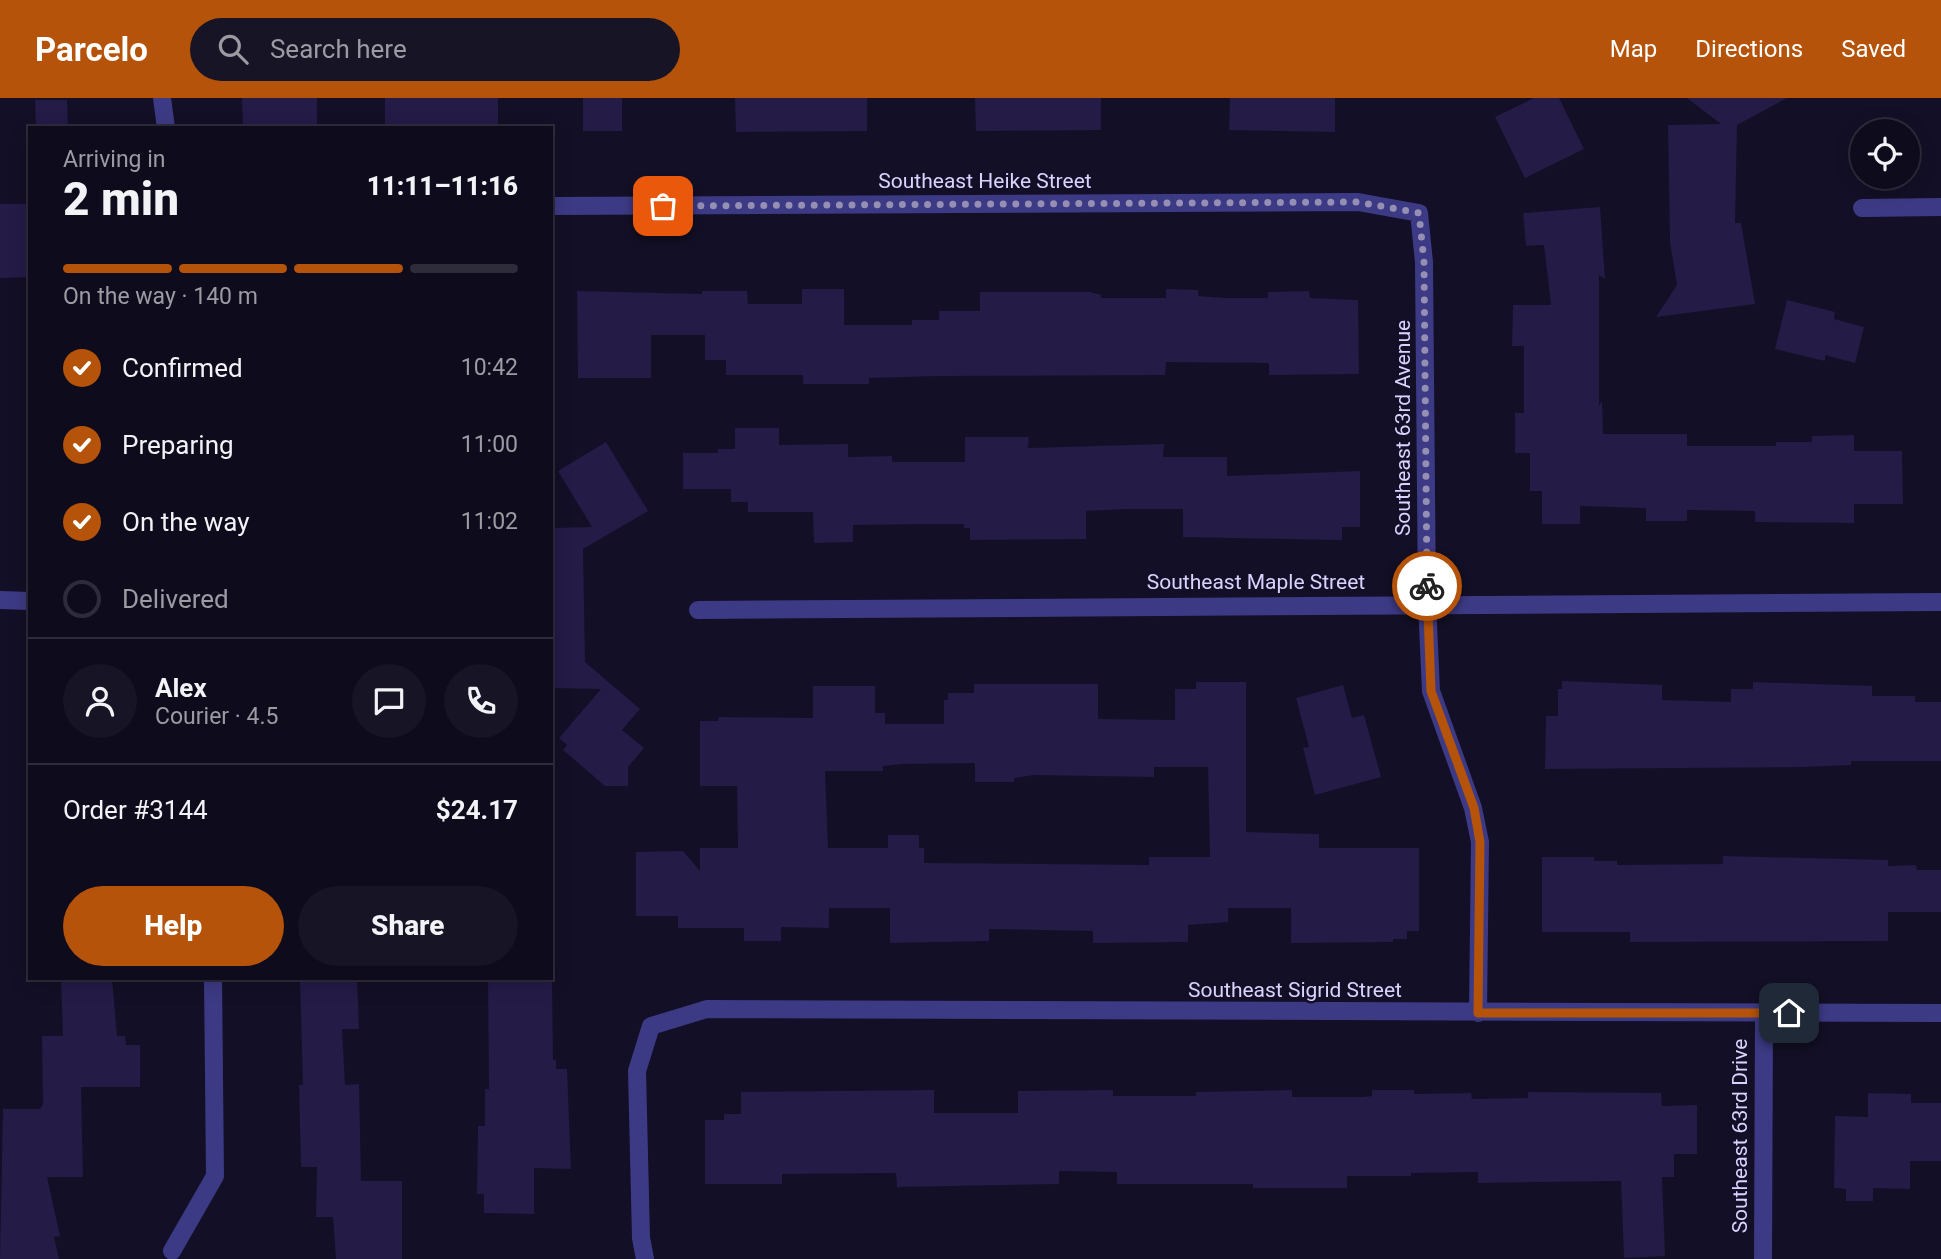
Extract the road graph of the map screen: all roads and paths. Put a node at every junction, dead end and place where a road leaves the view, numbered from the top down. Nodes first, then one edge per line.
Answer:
1 (162, 98) edge
2 (166, 126) edge
3 (553, 206) edge
4 (1941, 207) edge
5 (1862, 208) dead end
6 (1419, 213) joint
7 (0, 600) edge
8 (28, 600) edge
9 (1941, 601) edge
10 (1427, 604) junction
11 (698, 610) dead end
12 (214, 980) edge
13 (1478, 1013) junction
14 (1764, 1013) junction
15 (1941, 1013) edge
16 (172, 1251) dead end
17 (645, 1259) edge
18 (1763, 1259) edge

1 - 2 street
3 - 6 street, Southeast Heike Street
4 - 5 street
6 - 10 street, Southeast 63rd Avenue
7 - 8 street
9 - 10 street, Southeast Maple Street
10 - 11 street, Southeast Maple Street
10 - 13 street, Southeast 63rd Avenue
12 - 16 street
13 - 14 street, Southeast Sigrid Street
13 - 17 street, Southeast Sigrid Street
14 - 15 street, Southeast Sigrid Street
14 - 18 street, Southeast 63rd Drive

